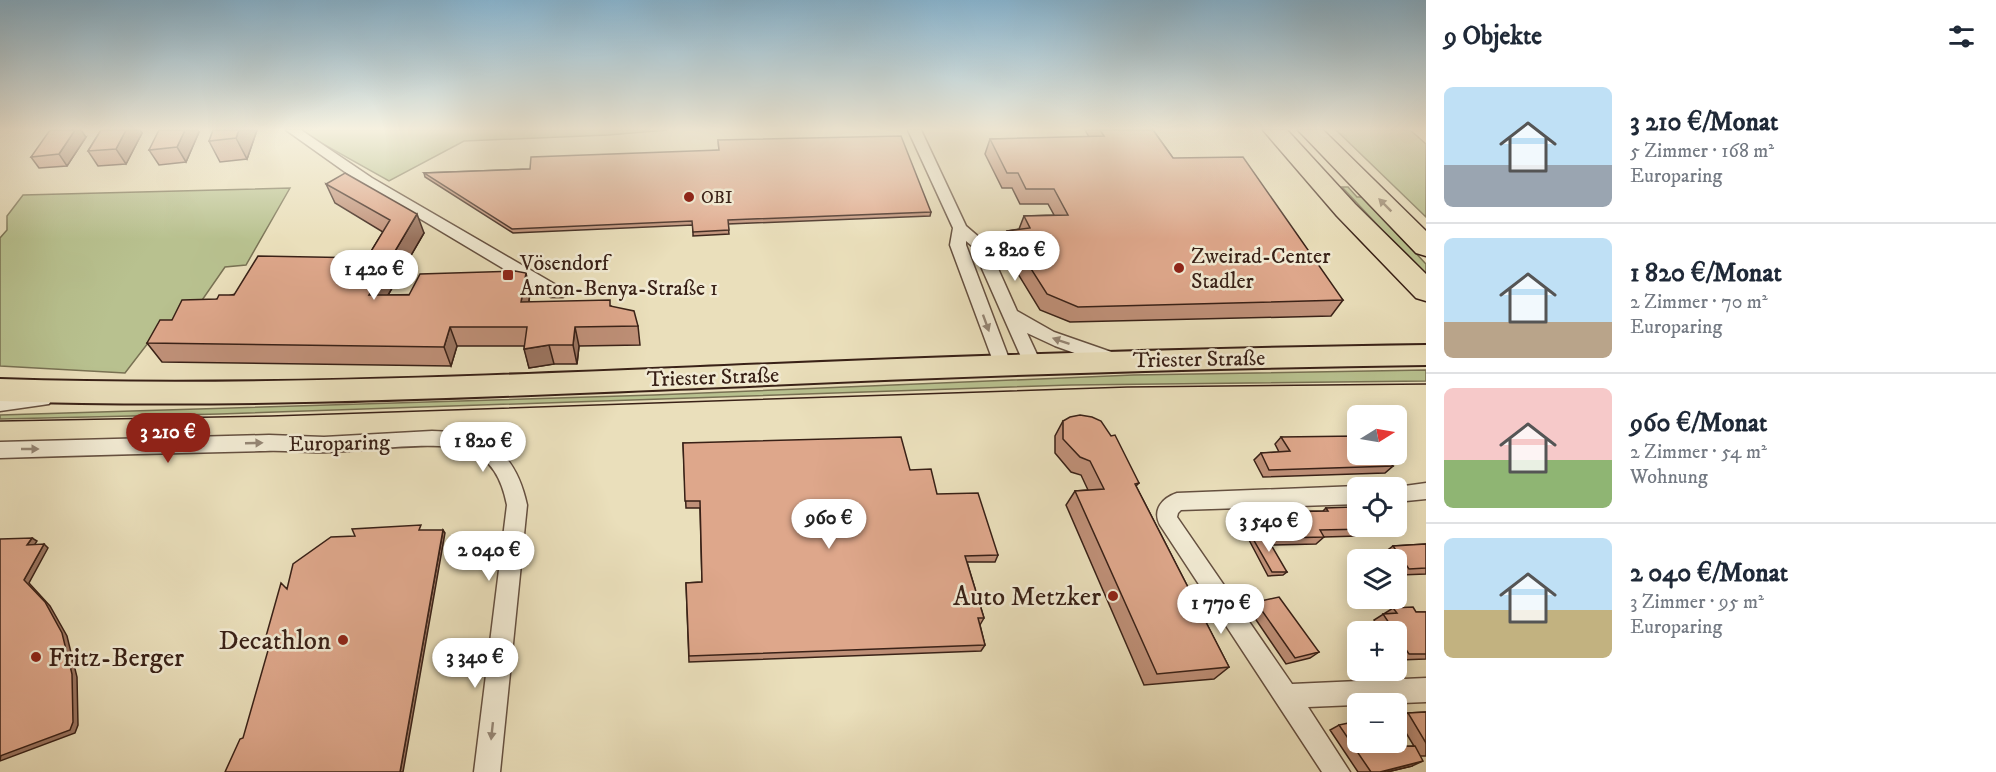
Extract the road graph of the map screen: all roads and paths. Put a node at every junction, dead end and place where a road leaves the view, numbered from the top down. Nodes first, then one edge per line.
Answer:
1 (345, 166) edge
2 (931, 166) edge
3 (1306, 166) edge
4 (1345, 166) edge
5 (1346, 210) junction
6 (960, 228) junction
7 (1426, 247) edge
8 (1387, 262) junction
9 (1426, 291) edge
10 (557, 293) dead end
11 (1426, 308) edge
12 (1012, 315) junction
13 (1426, 317) edge
14 (1426, 355) edge
15 (1114, 360) junction
16 (1032, 363) junction
17 (1002, 364) junction
18 (0, 390) edge
19 (86, 394) junction
20 (0, 404) edge
21 (0, 450) edge
22 (1426, 491) edge
23 (1407, 493) edge
24 (1347, 495) edge
25 (1426, 690) edge
26 (1287, 696) junction
27 (487, 772) edge
28 (1337, 772) edge

1 - 10 street
2 - 6 street
3 - 5 highway
7 -> 4 highway
5 - 8 highway
5 - 9 highway
6 - 12 street
6 -> 17 street
8 - 11 highway
8 - 13 highway
15 -> 12 street
12 - 16 street
14 - 15 main road, Triester Straße
15 - 16 main road, Triester Straße
16 - 17 main road, Triester Straße
17 - 19 main road, Triester Straße
18 - 19 main road, Triester Straße
19 - 20 street
21 -> 27 street, Europaring
22 - 23 street
24 - 26 street
25 - 26 street
26 - 28 street

